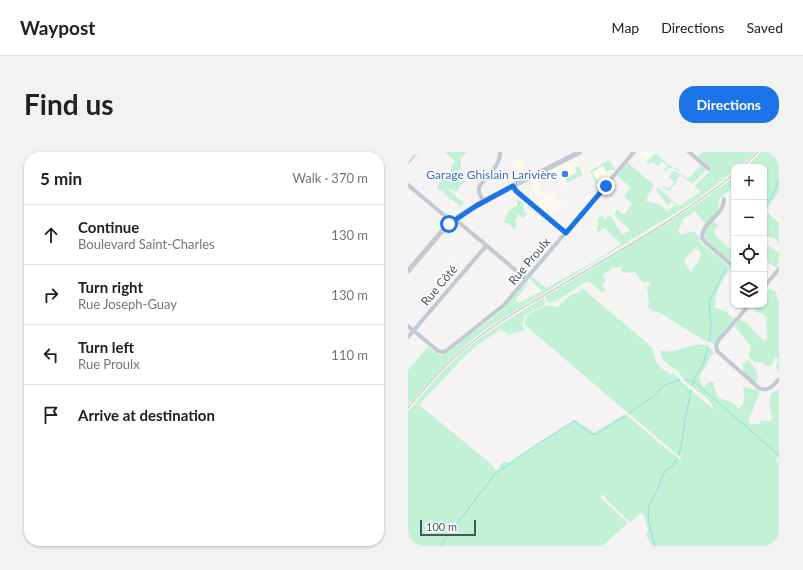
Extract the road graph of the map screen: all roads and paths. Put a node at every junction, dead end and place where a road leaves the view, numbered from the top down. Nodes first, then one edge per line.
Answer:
1 (416, 152) edge
2 (500, 152) edge
3 (580, 152) edge
4 (634, 152) edge
5 (689, 152) edge
6 (408, 162) edge
7 (709, 169) dead end
8 (408, 185) edge
9 (513, 186) junction
10 (724, 199) dead end
11 (483, 202) junction
12 (454, 220) junction
13 (566, 233) junction
14 (486, 246) junction
15 (731, 264) edge
16 (779, 269) edge
17 (408, 271) edge
18 (526, 279) junction
19 (767, 283) edge
20 (746, 308) edge
21 (408, 326) edge
22 (414, 331) junction
23 (408, 338) edge
24 (779, 379) edge

1 - 6 street
2 - 11 street
3 - 9 street
4 - 13 street, Rue Proulx
5 - 7 street
8 - 12 street
9 - 11 street
9 - 13 street
10 - 15 street
11 - 12 street
12 - 14 street
12 - 17 street
13 - 18 street, Rue Proulx
14 - 18 street
14 - 22 street, Rue Côté
16 - 19 street
18 - 22 street, Rue Proulx
20 - 24 street
21 - 22 street
22 - 23 street, Rue Côté

